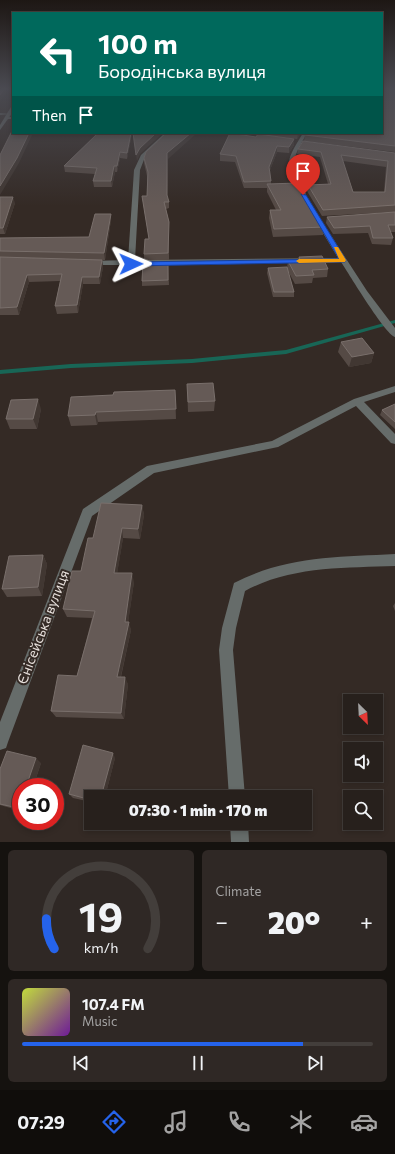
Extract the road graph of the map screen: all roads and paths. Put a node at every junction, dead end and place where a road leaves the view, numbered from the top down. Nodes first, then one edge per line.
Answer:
1 (167, 134) edge
2 (229, 134) edge
3 (304, 134) edge
4 (252, 137) edge
5 (291, 142) edge
6 (299, 144) junction
7 (306, 144) edge
8 (307, 201) edge
9 (326, 219) edge
10 (343, 260) junction
11 (85, 263) edge
12 (131, 264) junction
13 (395, 334) edge
14 (395, 389) edge
15 (357, 401) junction
16 (395, 440) edge
17 (395, 560) edge
18 (0, 742) edge
19 (236, 790) edge
20 (239, 830) edge
21 (240, 842) edge

1 - 12 street
2 - 4 street
3 - 6 street
5 - 6 street
6 - 7 street
6 - 8 street
9 - 10 street
10 - 12 street
10 - 13 street
11 - 12 street
14 - 15 street
15 - 16 street
15 - 18 street, Єнісейська вулиця
17 - 19 street
20 - 21 street

